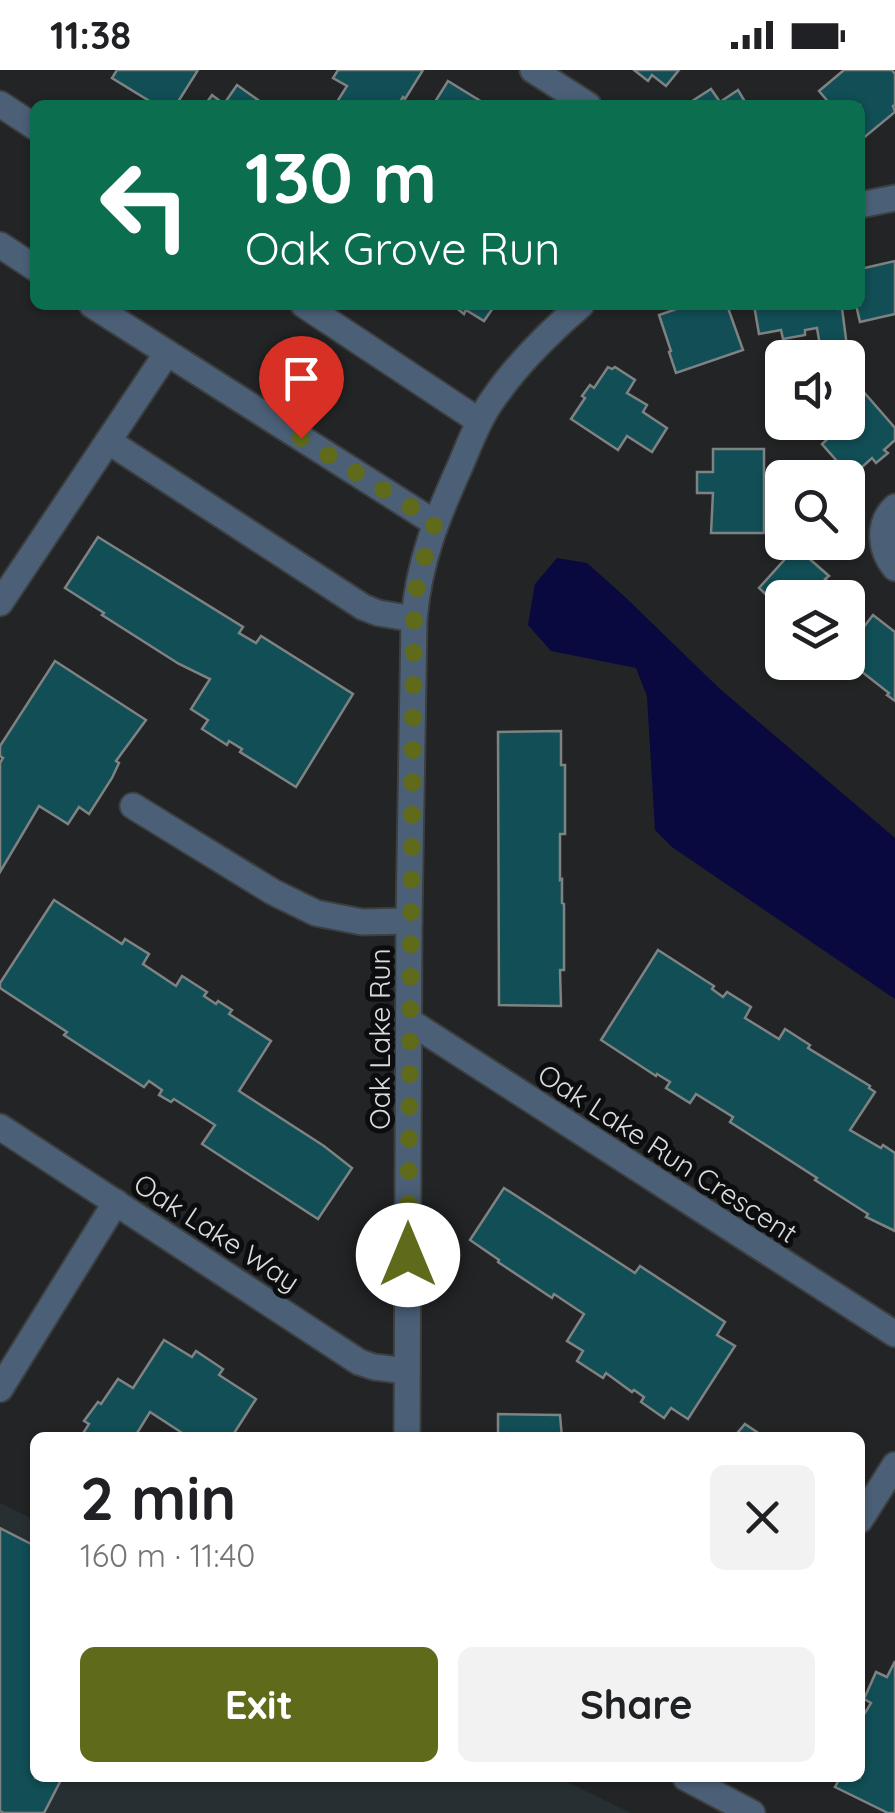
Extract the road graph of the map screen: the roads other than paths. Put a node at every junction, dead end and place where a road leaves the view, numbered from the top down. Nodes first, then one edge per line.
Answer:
1 (533, 70) edge
2 (580, 100) edge
3 (0, 104) edge
4 (30, 124) edge
5 (895, 198) edge
6 (865, 204) edge
7 (0, 245) edge
8 (30, 265) edge
9 (100, 310) edge
10 (312, 310) edge
11 (575, 310) edge
12 (167, 354) junction
13 (479, 421) junction
14 (108, 440) junction
15 (895, 507) edge
16 (435, 522) junction
17 (895, 568) edge
18 (0, 603) edge
19 (414, 619) junction
20 (133, 806) dead end
21 (410, 921) junction
22 (409, 1022) junction
23 (0, 1127) edge
24 (116, 1202) junction
25 (895, 1334) edge
26 (407, 1371) junction
27 (0, 1389) edge
28 (407, 1432) edge
29 (895, 1465) edge
30 (865, 1512) edge
31 (697, 1782) edge
32 (752, 1813) edge

1 - 2 street
3 - 4 street
5 - 6 street
7 - 8 street
9 - 12 street
10 - 13 street
11 - 13 street, Oak Lake Run
12 - 14 street
12 - 16 street
13 - 16 street, Oak Lake Run
14 - 18 street
14 - 19 street
15 - 17 street
16 - 19 street, Oak Lake Run
19 - 21 street, Oak Lake Run
20 - 21 street
21 - 22 street, Oak Lake Run
22 - 25 street, Oak Lake Run Crescent
22 - 26 street, Oak Lake Run
23 - 24 street, Oak Lake Way
24 - 26 street, Oak Lake Way
24 - 27 street
26 - 28 street, Oak Lake Run
29 - 30 street
31 - 32 street

